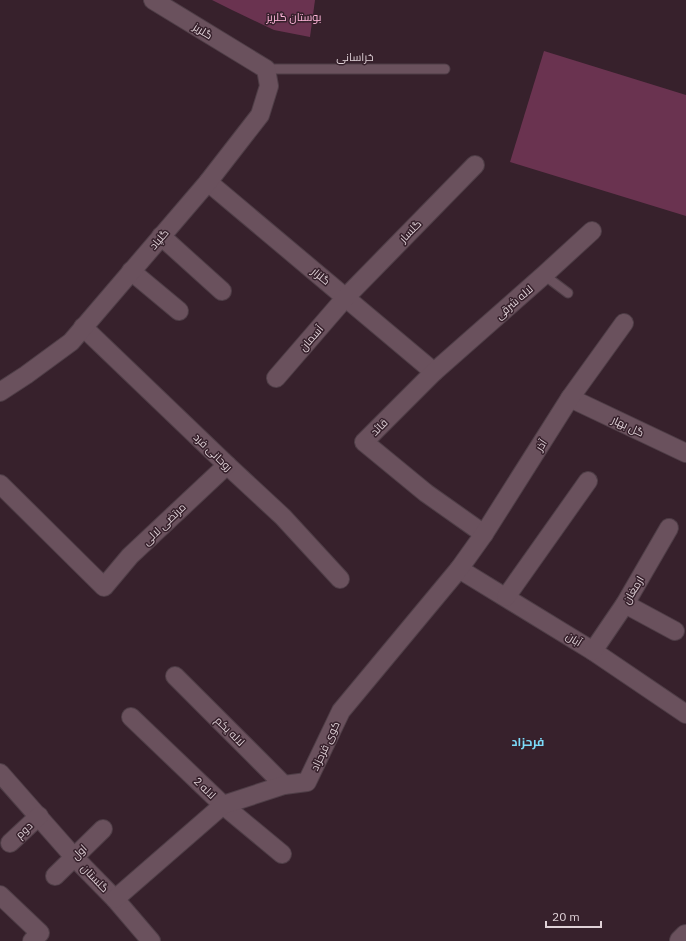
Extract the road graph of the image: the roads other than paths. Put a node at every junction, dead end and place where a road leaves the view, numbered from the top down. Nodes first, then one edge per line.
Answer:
1 (153, 0) edge
2 (259, 66) junction
3 (444, 69) dead end
4 (475, 165) dead end
5 (208, 182) junction
6 (592, 231) dead end
7 (161, 236) junction
8 (131, 271) junction
9 (544, 275) junction
10 (222, 291) dead end
11 (568, 293) dead end
12 (346, 297) junction
13 (179, 311) dead end
14 (624, 323) dead end
15 (83, 327) junction
16 (434, 372) junction
17 (276, 378) dead end
18 (0, 392) edge
19 (570, 398) junction
20 (686, 453) edge
21 (227, 465) junction
22 (588, 481) dead end
23 (0, 484) edge
24 (669, 528) dead end
25 (484, 534) junction
26 (459, 569) junction
27 (340, 579) dead end
28 (506, 597) junction
29 (625, 604) junction
30 (675, 631) dead end
31 (594, 652) junction
32 (175, 676) dead end
33 (686, 714) edge
34 (131, 717) dead end
35 (0, 773) edge
36 (284, 785) junction
37 (223, 805) junction
38 (39, 816) junction
39 (103, 829) dead end
40 (10, 843) dead end
41 (282, 854) dead end
42 (74, 857) junction
43 (55, 876) dead end
44 (0, 895) edge
45 (115, 899) junction
46 (686, 936) edge
47 (36, 937) edge
48 (151, 941) edge
49 (681, 941) edge

1 - 2 street, گلریز
2 - 3 lane, خراسانی
2 - 5 street, گلپاد
4 - 12 street, گلسار
5 - 7 street, گلپاد
5 - 12 street, گلزار
6 - 9 street, لاله شرقی
7 - 8 street, گلپاد
7 - 10 street
8 - 13 street
8 - 15 street, گلپاد
9 - 11 lane
9 - 16 street, لاله شرقی
12 - 16 street, گلزار
12 - 17 street, آسمان
14 - 19 street, آذر
15 - 18 street, گلپاد
15 - 21 street, روحانی فرد
16 - 25 street, قائد
19 - 20 street, گل بهار
19 - 25 street, آذر
21 - 23 street, مرتضی لالی
21 - 27 street, روحانی فرد
22 - 28 street
24 - 29 street, ارمغان
25 - 26 street, آذر
26 - 28 street, آبان
26 - 36 street, کوی فرحزاد
28 - 31 street, آبان
29 - 30 street
29 - 31 street, ارمغان
31 - 33 street, آبان
32 - 36 street, لاله یکم
34 - 37 street, لاله 2
35 - 38 street, گلستان
36 - 37 street, کوی فرحزاد
37 - 41 street, لاله 2
37 - 45 street, کوی فرحزاد
38 - 40 street, دوم
38 - 42 street, گلستان
39 - 42 street, اول
42 - 43 street, اول
42 - 45 street, گلستان
44 - 47 street
45 - 48 street, گلستان
46 - 49 street

